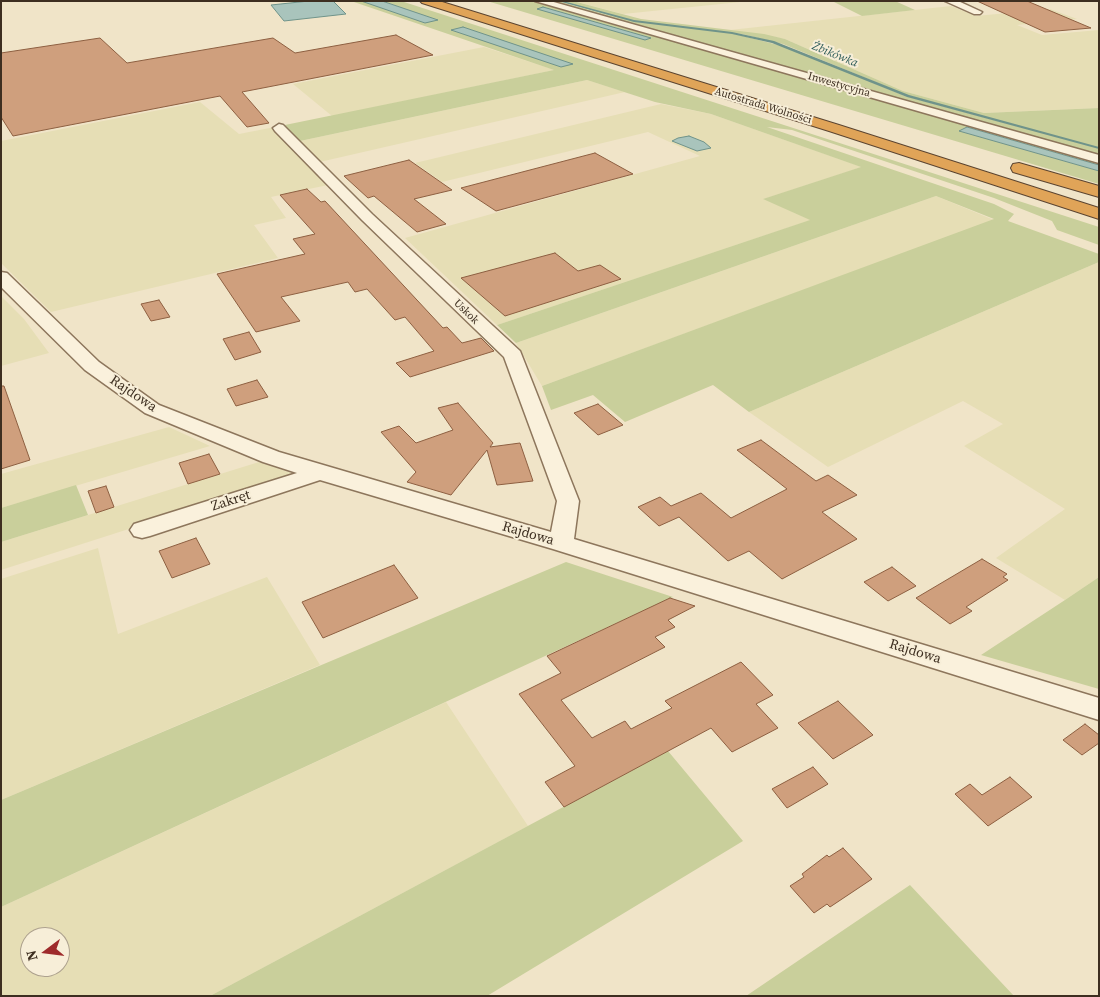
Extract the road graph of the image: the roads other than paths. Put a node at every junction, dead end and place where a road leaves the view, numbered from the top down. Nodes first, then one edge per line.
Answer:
1 (426, 1) edge
2 (464, 1) edge
3 (539, 1) edge
4 (949, 1) edge
5 (977, 12) dead end
6 (699, 72) dead end
7 (279, 128) dead end
8 (1099, 159) edge
9 (1004, 164) dead end
10 (1099, 192) edge
11 (1099, 214) edge
12 (1, 277) edge
13 (320, 473) junction
14 (142, 530) dead end
15 (561, 543) junction
16 (1099, 709) edge

1 - 11 highway, Autostrada Wolności
2 - 6 highway
3 - 8 street, Inwestycyjna
4 - 5 street
7 - 15 street, Uskok
9 - 10 highway
12 - 13 street, Rajdowa
13 - 14 street, Zakręt
13 - 15 street, Rajdowa
15 - 16 street, Rajdowa

